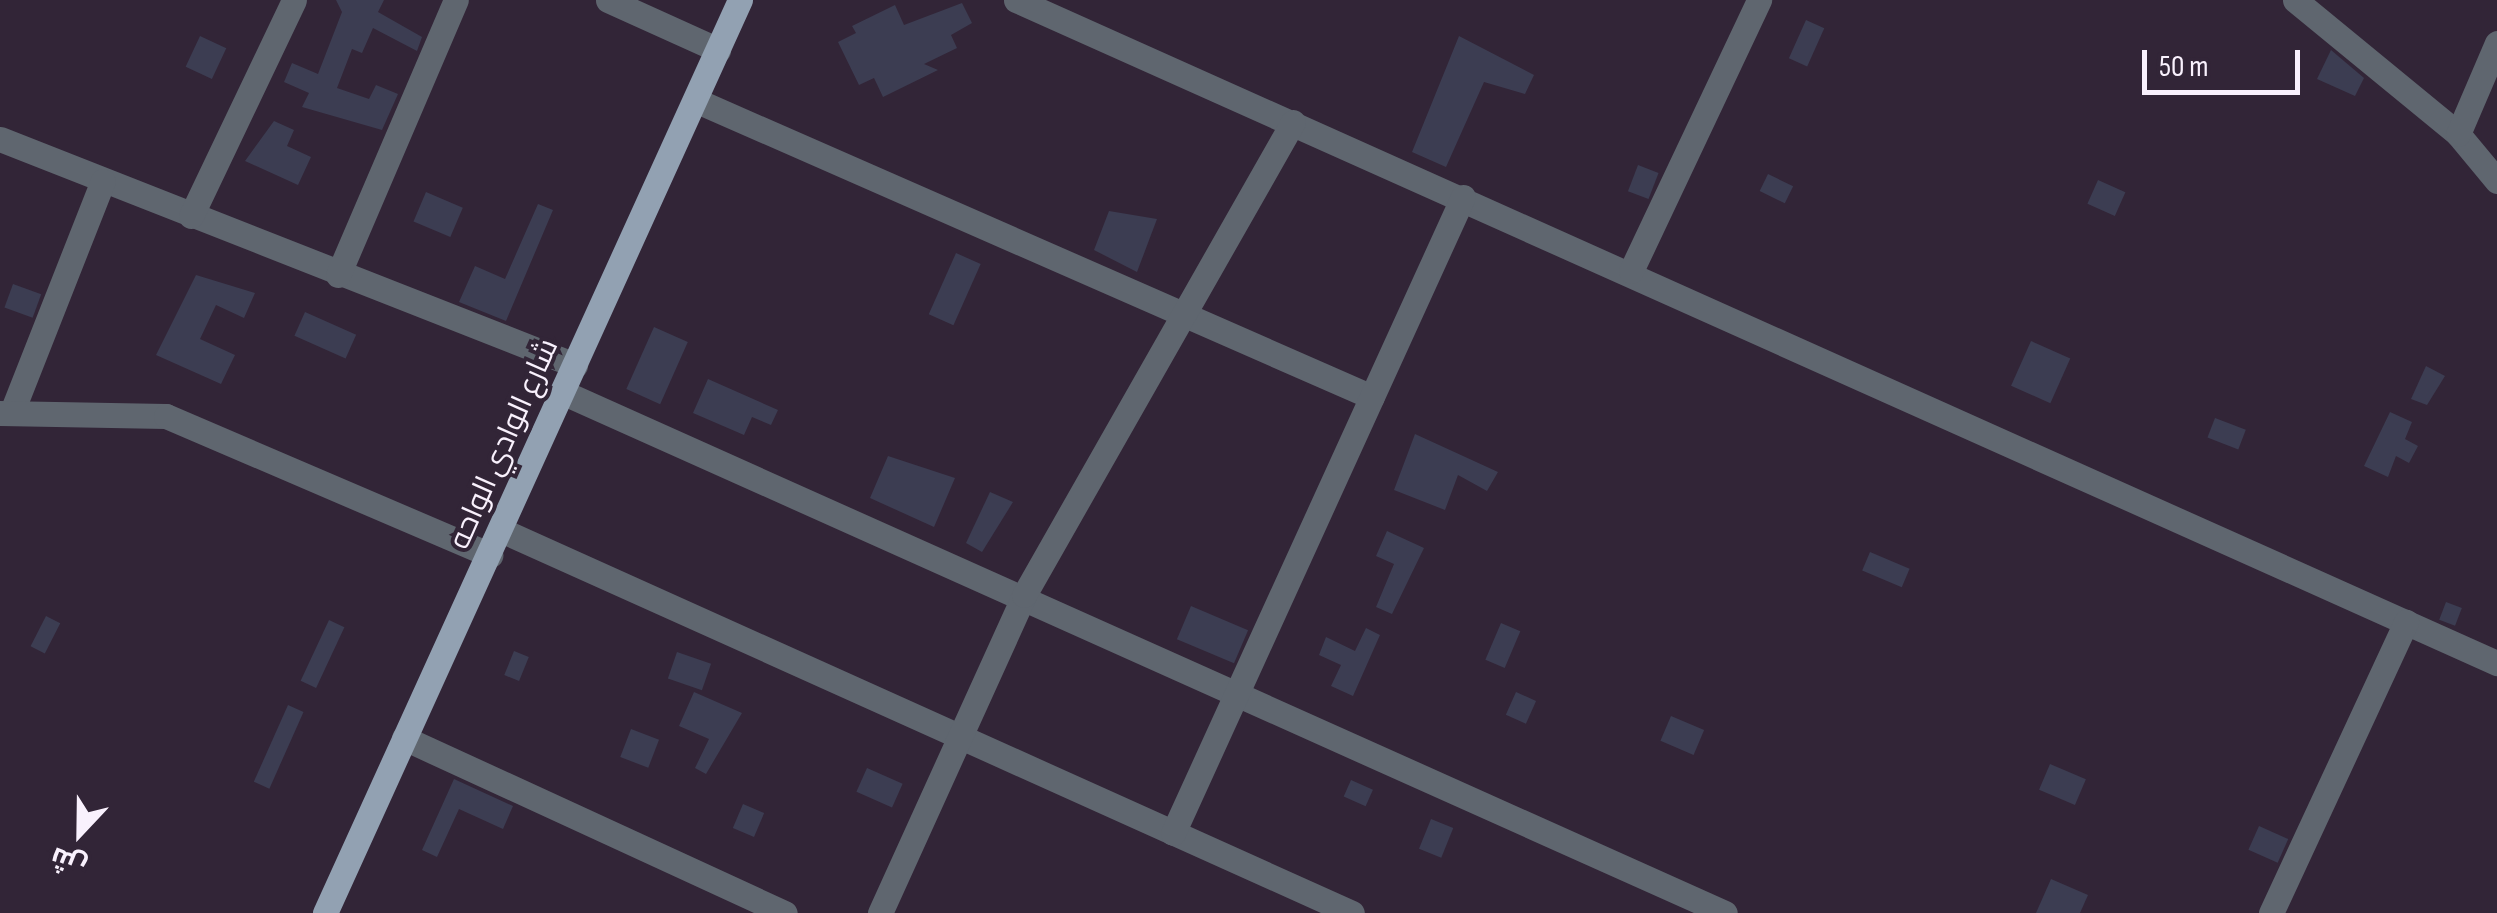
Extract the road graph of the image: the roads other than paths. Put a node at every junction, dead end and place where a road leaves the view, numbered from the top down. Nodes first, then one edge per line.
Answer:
1 (294, 0) edge
2 (456, 0) edge
3 (608, 0) edge
4 (740, 0) edge
5 (1016, 0) edge
6 (1760, 0) edge
7 (2294, 0) edge
8 (2497, 43) edge
9 (718, 50) junction
10 (695, 100) junction
11 (1293, 122) junction
12 (2458, 134) junction
13 (0, 140) edge
14 (2497, 180) edge
15 (103, 181) junction
16 (1464, 197) junction
17 (191, 216) junction
18 (1631, 271) junction
19 (338, 275) junction
20 (1184, 314) junction
21 (575, 364) junction
22 (562, 392) junction
23 (1372, 398) junction
24 (7, 411) edge
25 (501, 530) junction
26 (490, 555) junction
27 (1024, 595) junction
28 (2406, 622) junction
29 (2497, 663) edge
30 (1238, 692) junction
31 (960, 737) junction
32 (404, 738) junction
33 (1173, 833) junction
34 (325, 913) edge
35 (784, 913) edge
36 (880, 913) edge
37 (1352, 913) edge
38 (1725, 913) edge
39 (2271, 913) edge

1 - 17 street
2 - 19 street
3 - 9 street
4 - 9 main road, شارع الوادي الواحه
5 - 11 street
6 - 18 street
7 - 12 street
8 - 12 street
9 - 10 main road, شارع الوادي الواحه
10 - 20 street
10 - 21 main road, شارع الوادي الواحه
11 - 16 street
11 - 20 street
12 - 14 street
13 - 15 street
15 - 17 street
15 - 24 street
16 - 18 street
16 - 23 street
17 - 19 street
18 - 28 street
19 - 21 street
20 - 23 street
20 - 27 street
21 - 22 main road, شارع الوادي الواحه
22 - 25 main road, شارع الوادي الواحه
22 - 27 street
23 - 30 street
24 - 26 street
25 - 26 main road, شارع الوادي الواحه
25 - 31 street
26 - 32 main road, شارع الوادي الواحه
27 - 30 street
27 - 31 street
28 - 29 street
28 - 39 street
30 - 33 street
30 - 38 street
31 - 33 street
31 - 36 street
32 - 34 main road, شارع الوادي الواحه
32 - 35 street
33 - 37 street

